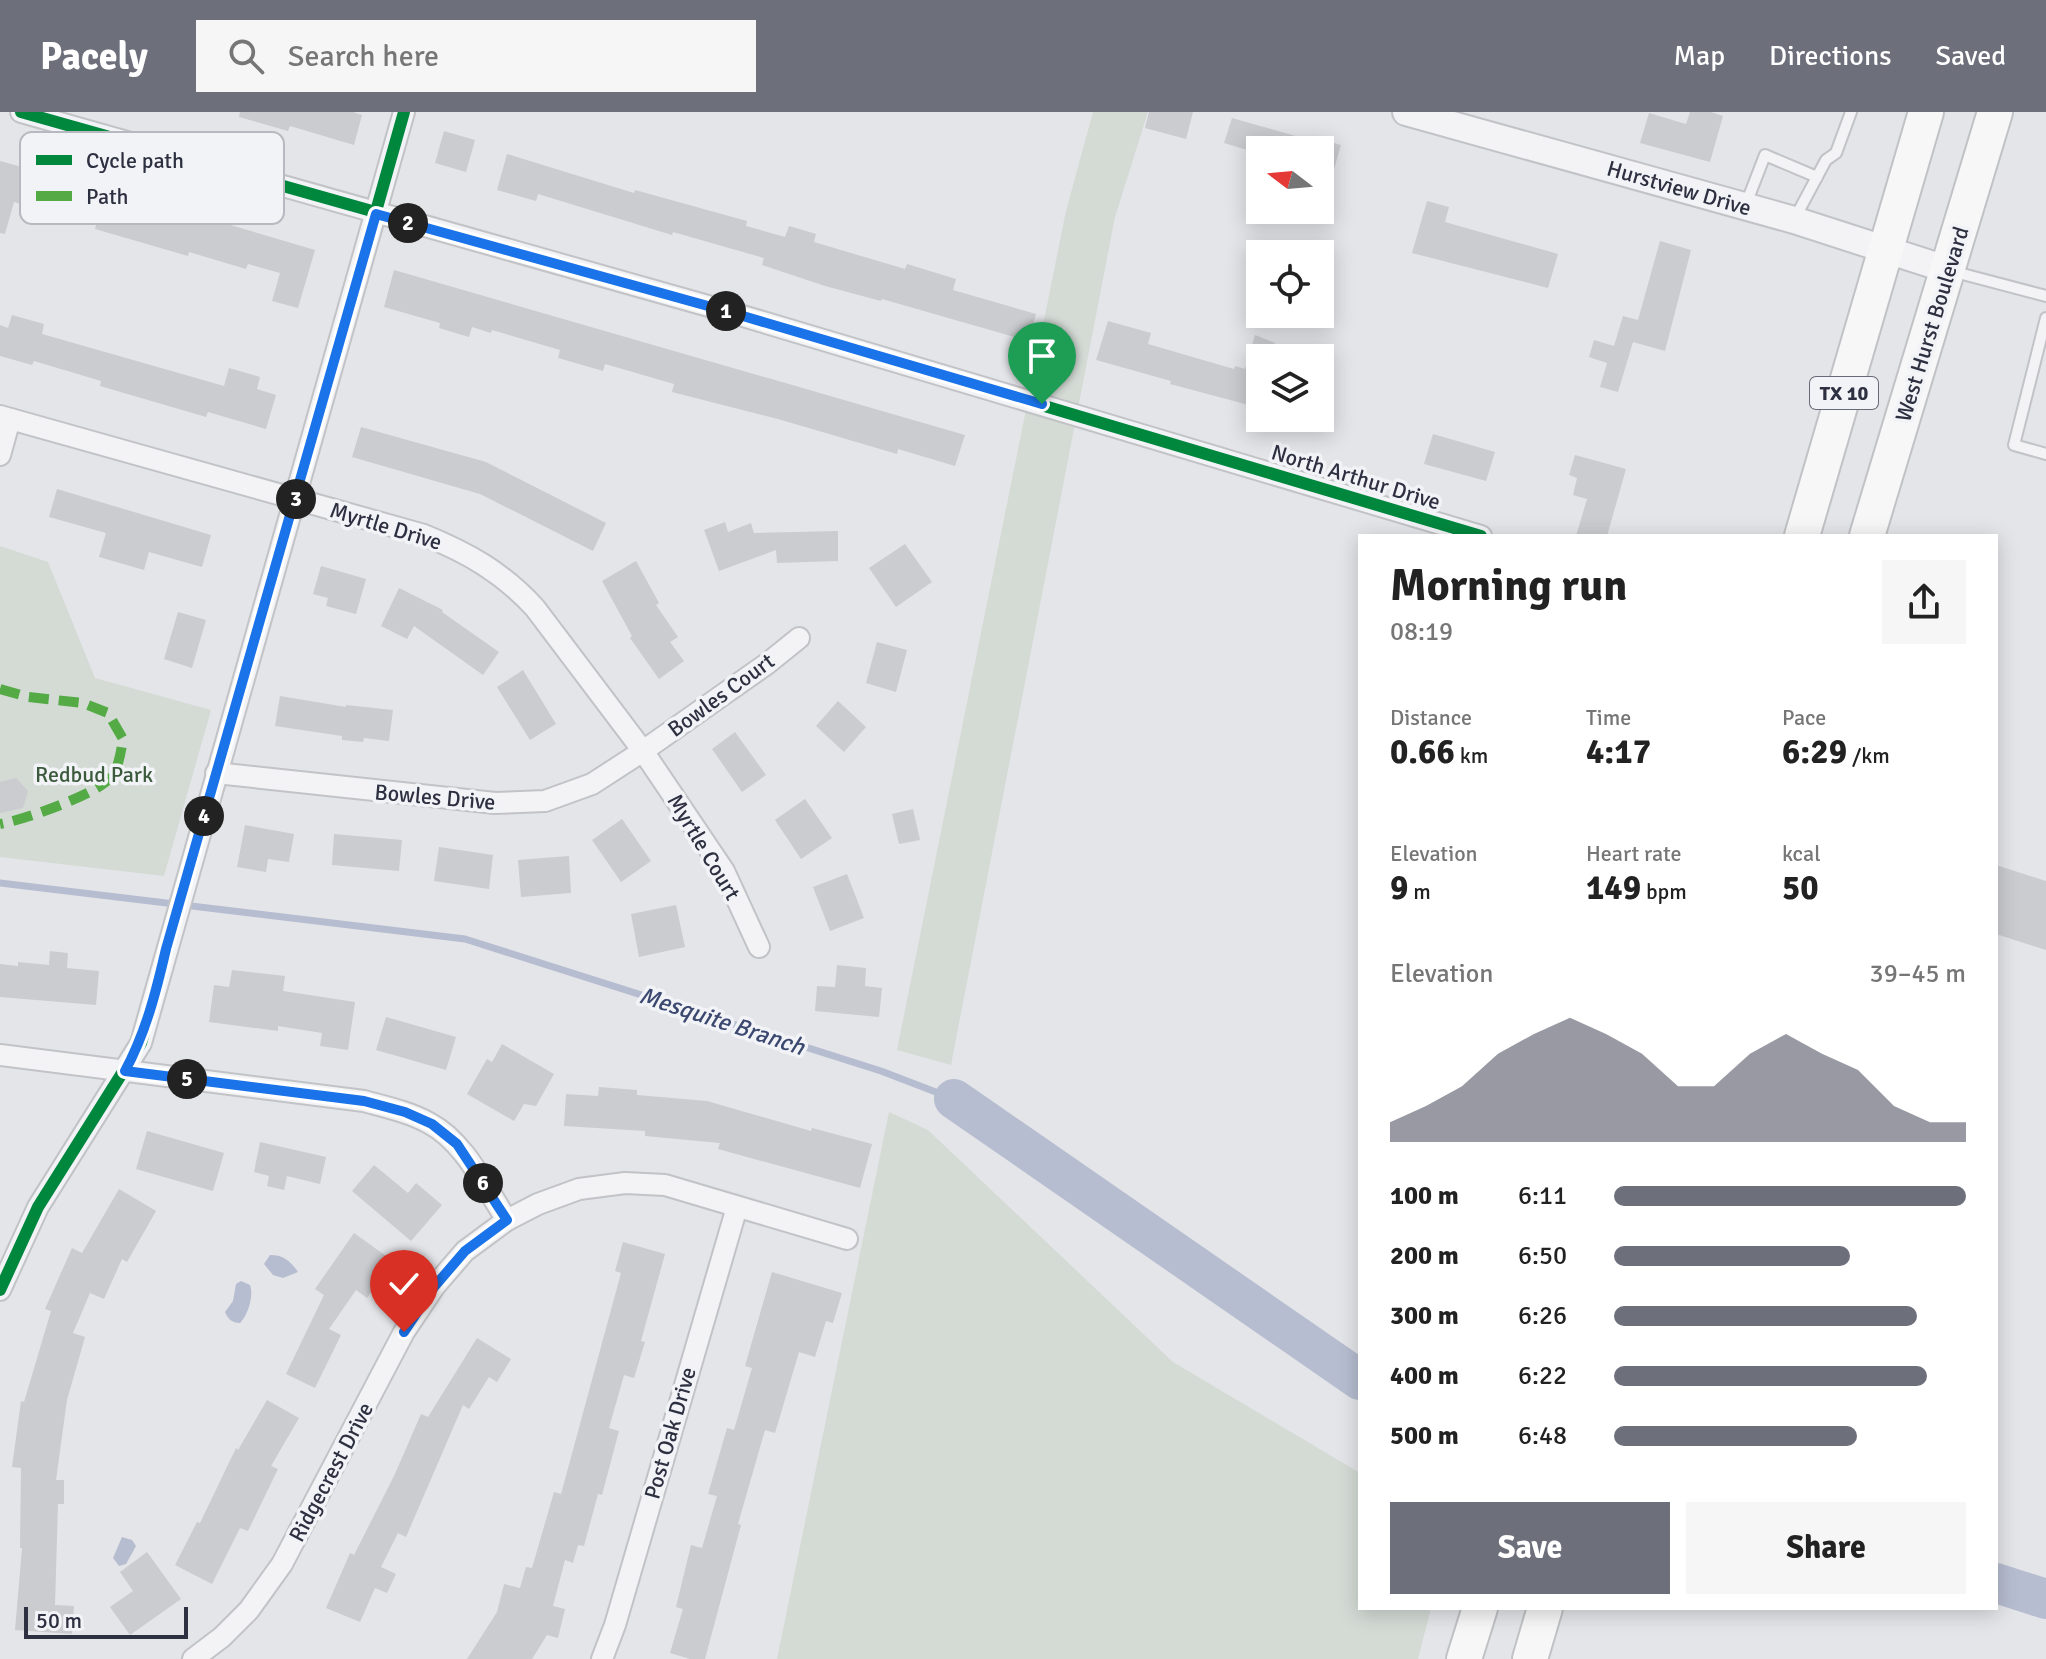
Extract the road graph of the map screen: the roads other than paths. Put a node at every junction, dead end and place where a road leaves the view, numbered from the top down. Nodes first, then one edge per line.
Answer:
1 (21, 112) edge
2 (404, 112) edge
3 (1406, 112) edge
4 (1851, 112) edge
5 (1926, 112) edge
6 (1995, 112) edge
7 (91, 132) edge
8 (1817, 177) junction
9 (284, 188) edge
10 (1745, 206) junction
11 (376, 214) junction
12 (1794, 220) junction
13 (1886, 251) junction
14 (1949, 270) junction
15 (2046, 296) edge
16 (2046, 318) edge
17 (5, 418) edge
18 (2046, 454) edge
19 (0, 455) edge
20 (296, 498) junction
21 (1474, 534) edge
22 (1803, 534) edge
23 (1868, 534) edge
24 (799, 638) dead end
25 (643, 751) junction
26 (216, 773) junction
27 (759, 947) dead end
28 (0, 1055) edge
29 (125, 1071) junction
30 (737, 1207) junction
31 (507, 1220) junction
32 (847, 1239) dead end
33 (0, 1290) edge
34 (1479, 1610) edge
35 (1544, 1610) edge
36 (193, 1659) edge
37 (602, 1659) edge
38 (1464, 1659) edge
39 (1530, 1659) edge

1 - 7 street, North Arthur Drive
2 - 11 street
3 - 10 street, Hurstview Drive
4 - 8 lane
5 - 13 main road, TX 10
6 - 14 main road, West Hurst Boulevard / TX 10
8 - 10 lane
8 - 12 lane
9 - 11 street, North Arthur Drive
10 - 12 street, Hurstview Drive
11 - 20 street
11 - 21 street, North Arthur Drive
12 - 13 street, Hurstview Drive
13 - 14 street, Hurstview Drive
13 - 22 main road, TX 10
14 - 15 lane
14 - 23 main road, West Hurst Boulevard / TX 10
16 - 18 lane
17 - 19 street
17 - 20 street, Myrtle Drive
20 - 25 street, Myrtle Drive
20 - 26 street
24 - 25 street, Bowles Court
25 - 26 street, Bowles Drive
25 - 27 street, Myrtle Court
26 - 29 street
28 - 29 street
29 - 31 street
29 - 33 street
30 - 31 street, Ridgecrest Drive
30 - 32 street, Ridgecrest Drive
30 - 37 street, Post Oak Drive
31 - 36 street, Ridgecrest Drive
34 - 38 main road
35 - 39 main road

